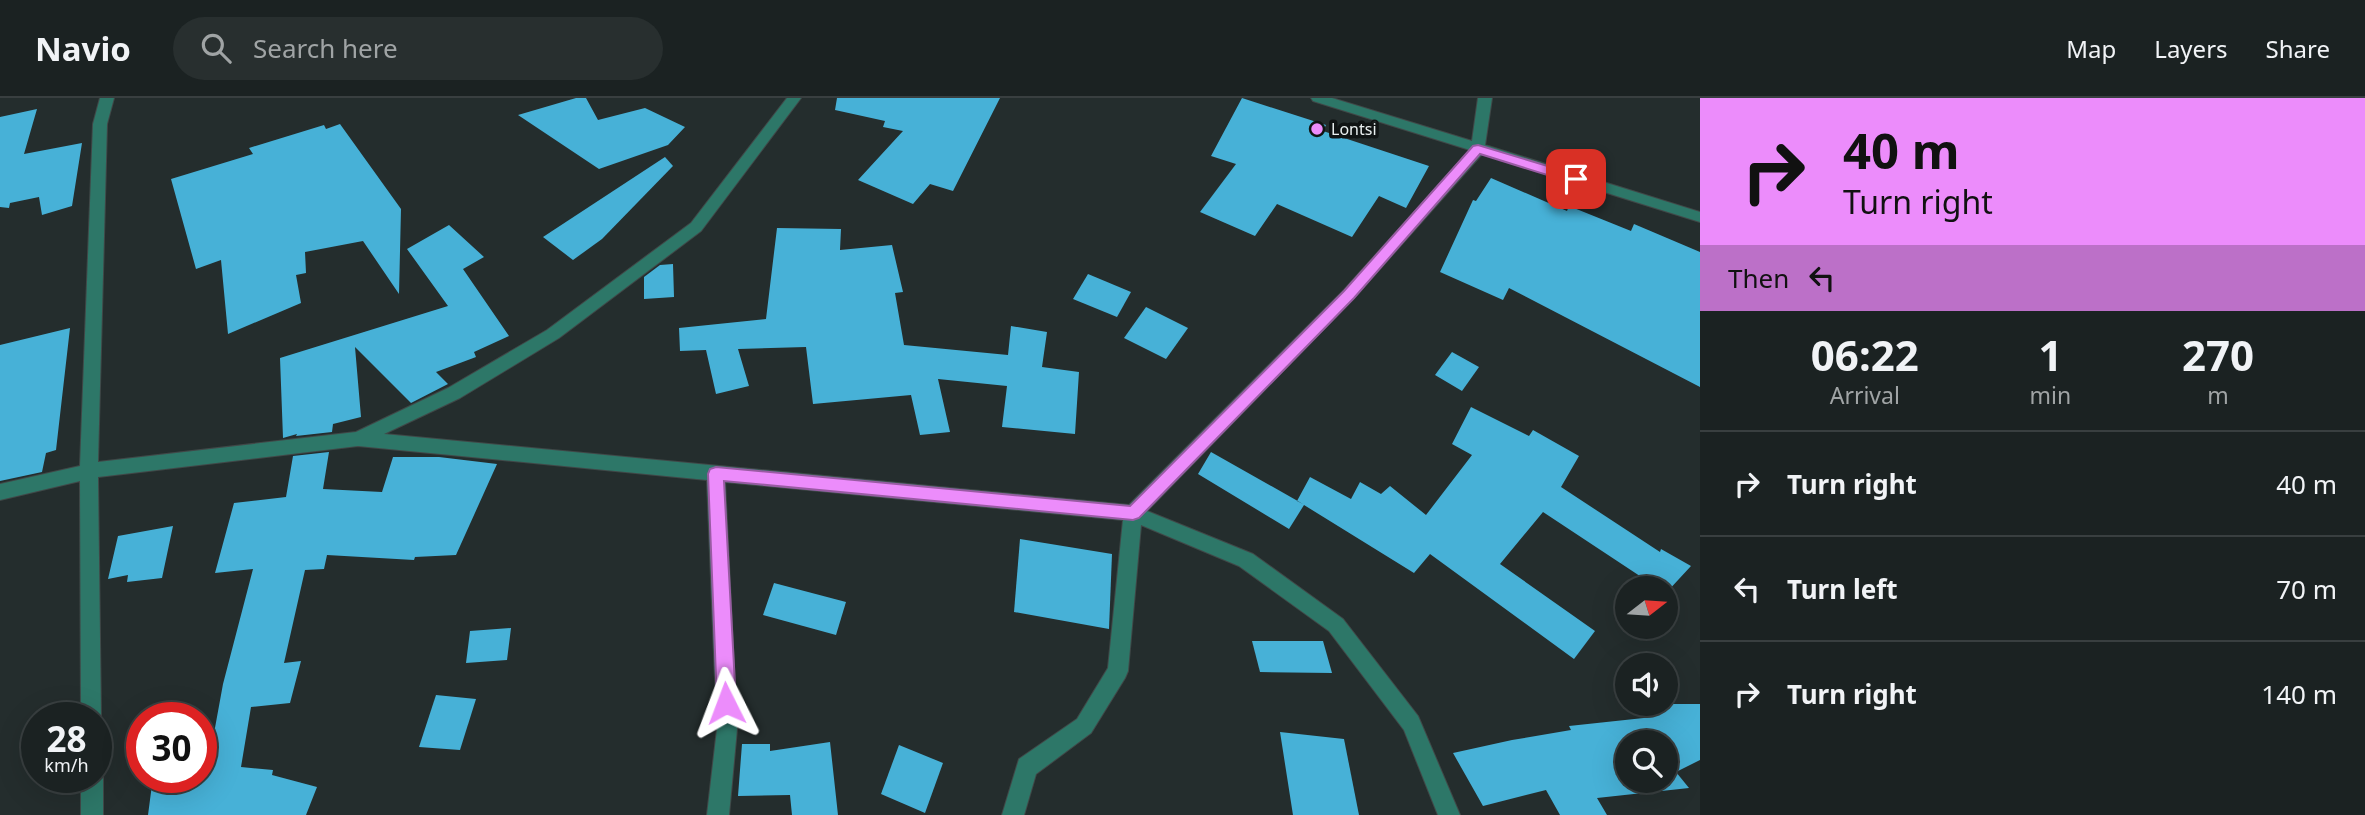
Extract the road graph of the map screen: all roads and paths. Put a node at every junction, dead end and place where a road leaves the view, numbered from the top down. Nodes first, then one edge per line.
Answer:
1 (107, 98) edge
2 (794, 98) edge
3 (1318, 98) edge
4 (1485, 98) edge
5 (1478, 149) junction
6 (1700, 218) edge
7 (358, 439) junction
8 (89, 471) junction
9 (716, 474) junction
10 (0, 492) edge
11 (1133, 513) junction
12 (91, 702) edge
13 (92, 793) edge
14 (92, 815) edge
15 (718, 815) edge
16 (1013, 815) edge
17 (1449, 815) edge

1 - 8 street
2 - 7 street
3 - 5 street
4 - 5 street
5 - 6 street
5 - 11 street
7 - 8 street
7 - 9 street
8 - 10 street
8 - 12 street
9 - 11 street
9 - 15 street
11 - 16 street
11 - 17 street
13 - 14 street

